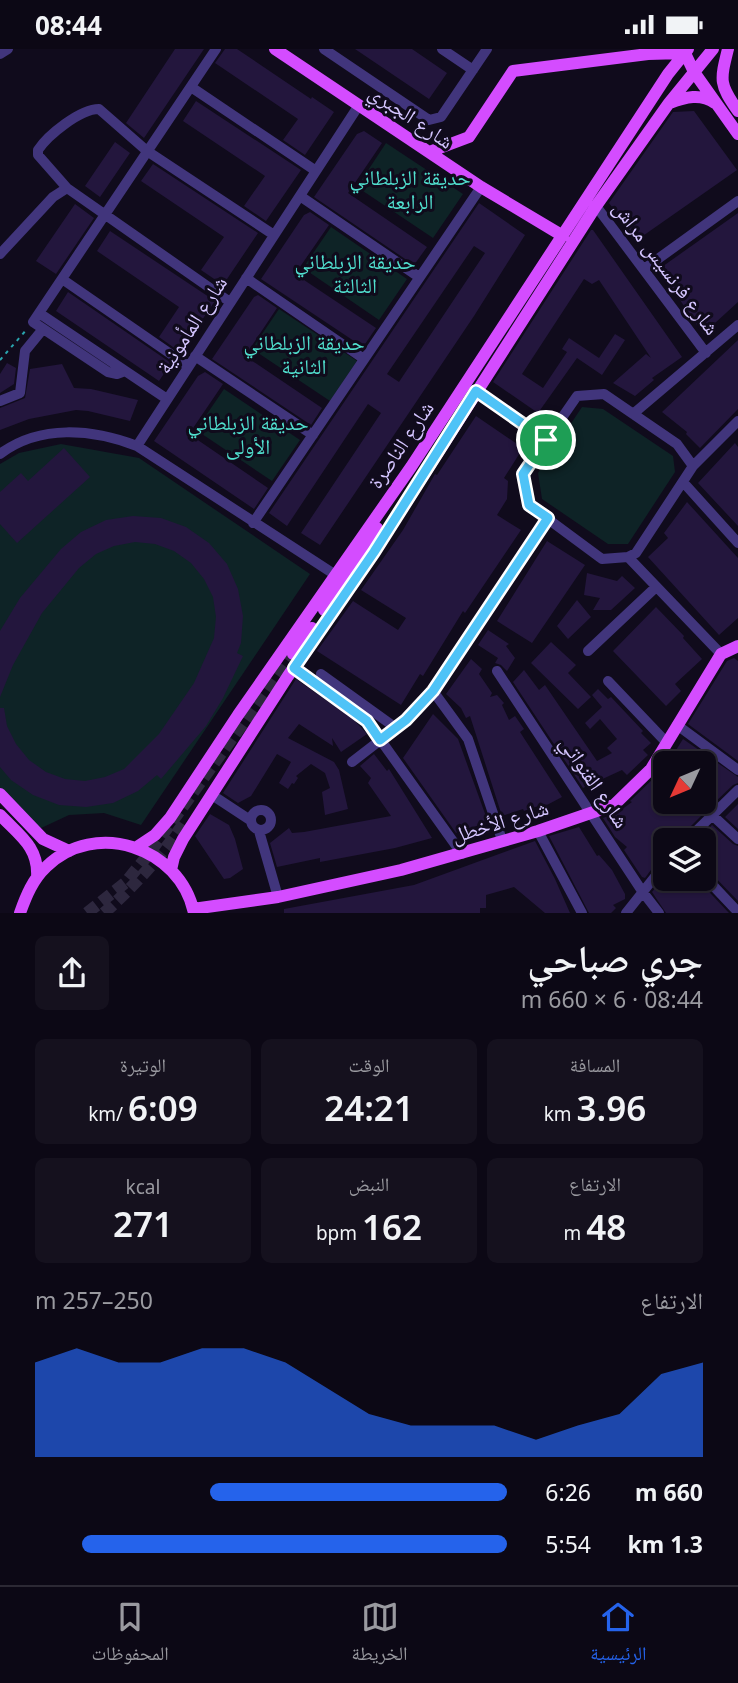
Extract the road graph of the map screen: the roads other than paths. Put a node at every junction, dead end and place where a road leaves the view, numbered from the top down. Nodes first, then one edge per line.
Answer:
1 (8, 49) edge
2 (216, 49) edge
3 (275, 49) edge
4 (324, 49) edge
5 (442, 49) edge
6 (487, 49) edge
7 (713, 49) edge
8 (728, 49) edge
9 (685, 50) edge
10 (652, 51) edge
11 (0, 54) edge
12 (473, 70) junction
13 (694, 72) junction
14 (191, 87) junction
15 (717, 97) junction
16 (669, 103) junction
17 (359, 105) junction
18 (738, 111) edge
19 (738, 134) edge
20 (147, 151) junction
21 (429, 152) junction
22 (316, 170) junction
23 (481, 187) junction
24 (68, 188) junction
25 (300, 196) junction
26 (738, 201) edge
27 (596, 206) junction
28 (107, 213) junction
29 (274, 235) junction
30 (563, 236) junction
31 (0, 254) edge
32 (644, 269) junction
33 (419, 277) junction
34 (246, 278) junction
35 (62, 279) junction
36 (230, 302) junction
37 (36, 318) junction
38 (738, 325) edge
39 (43, 329) junction
40 (706, 353) junction
41 (195, 356) junction
42 (364, 359) junction
43 (188, 366) junction
44 (125, 371) junction
45 (476, 391) junction
46 (167, 399) junction
47 (0, 401) edge
48 (633, 414) junction
49 (738, 421) edge
50 (313, 435) junction
51 (546, 440) junction
52 (136, 446) junction
53 (0, 454) edge
54 (693, 466) junction
55 (411, 467) junction
56 (682, 482) junction
57 (548, 518) junction
58 (253, 523) junction
59 (738, 543) edge
60 (628, 557) junction
61 (334, 575) dead end
62 (656, 587) junction
63 (737, 649) edge
64 (588, 651) dead end
65 (721, 654) junction
66 (292, 666) junction
67 (497, 671) dead end
68 (321, 674) dead end
69 (608, 681) dead end
70 (433, 691) junction
71 (677, 725) junction
72 (396, 728) junction
73 (380, 740) junction
74 (666, 742) junction
75 (661, 751) edge
76 (352, 762) dead end
77 (653, 766) edge
78 (738, 770) edge
79 (738, 790) edge
80 (0, 794) edge
81 (212, 795) junction
82 (716, 811) edge
83 (592, 814) junction
84 (713, 814) joint
85 (0, 815) edge
86 (250, 820) junction
87 (183, 824) tunnel mouth
88 (699, 828) edge
89 (259, 831) junction
90 (538, 831) junction
91 (738, 839) edge
92 (502, 840) junction
93 (137, 848) junction
94 (69, 851) junction
95 (462, 853) junction
96 (172, 870) junction
97 (37, 877) junction
98 (653, 878) edge
99 (716, 889) edge
100 (642, 891) junction
101 (278, 897) junction
102 (229, 909) edge
103 (194, 911) edge
104 (738, 912) edge
105 (20, 913) edge
106 (582, 913) edge
107 (626, 913) edge
108 (659, 913) edge

1 - 11 street
2 - 14 street
3 - 17 main road, شارع الجبري
4 - 12 street
5 - 12 street
6 - 12 street
7 - 13 main road, شارع الناصرة
8 - 15 main road
9 - 10 main road
9 - 13 main road
9 - 30 main road, شارع الناصرة
10 - 21 main road
13 - 15 main road
13 - 16 main road, شارع الناصرة
14 - 20 street
14 - 22 street
15 - 16 main road
15 - 18 main road
15 - 19 main road
16 - 27 main road, شارع الناصرة
17 - 21 main road, شارع الجبري
17 - 22 street, شارع المأمونية
20 - 24 street
20 - 28 street
20 - 29 street
21 - 23 main road, شارع الجبري
22 - 25 street, شارع المأمونية
23 - 30 main road, شارع الجبري
23 - 33 street
24 - 28 street
24 - 31 street
25 - 29 street, شارع المأمونية
25 - 33 street
26 - 32 street
27 - 32 street, شارع فرنسيس مراش
27 - 45 main road, شارع الناصرة
28 - 35 street
28 - 36 street
29 - 34 street, شارع المأمونية
30 - 55 main road, شارع الناصرة
32 - 40 street, شارع فرنسيس مراش
33 - 42 street
34 - 36 street, شارع المأمونية
34 - 42 street
35 - 37 street
35 - 43 street
36 - 41 street, شارع المأمونية
37 - 39 street
37 - 44 street
38 - 40 street
39 - 44 street
39 - 47 street
40 - 48 street
41 - 43 street, شارع المأمونية
41 - 50 street
42 - 50 street
43 - 46 street, شارع المأمونية
44 - 46 street
45 - 51 street
45 - 66 main road, شارع الناصرة
46 - 52 street, شارع المأمونية
48 - 51 street
48 - 54 street
49 - 54 street
50 - 58 street
51 - 57 street
52 - 53 street
52 - 58 street
54 - 56 street
55 - 66 main road
55 - 93 main road, شارع الناصرة
56 - 59 street
56 - 60 street
57 - 60 street
57 - 70 street
58 - 61 street
60 - 62 street
62 - 64 street
62 - 65 street
63 - 65 main road
65 - 71 main road, شارع الأخطل
66 - 73 street
66 - 81 main road, شارع الناصرة
66 - 87 main road
67 - 83 street, شارع القنواتي
68 - 72 street
69 - 74 street
70 - 72 street
70 - 92 street
71 - 74 main road, شارع الأخطل
71 - 78 street
72 - 73 street
73 - 76 street
73 - 95 street
74 - 75 main road, شارع الأخطل
77 - 83 main road, شارع الأخطل
79 - 82 street
80 - 94 main road
81 - 86 street
81 - 96 main road, شارع الناصرة
83 - 90 main road, شارع الأخطل
83 - 100 street, شارع القنواتي
84 - 88 street
84 - 91 street
85 - 97 main road
86 - 89 street
86 - 89 street
89 - 101 street
90 - 92 main road, شارع الأخطل
90 - 106 street
92 - 95 main road, شارع الأخطل
93 - 94 main road
93 - 96 main road
94 - 97 main road
95 - 101 main road, شارع الأخطل
96 - 103 main road
97 - 105 main road
98 - 100 street
99 - 104 street
100 - 107 street
100 - 108 street, شارع القنواتي
101 - 102 main road, شارع الأخطل
102 - 103 main road, شارع الأخطل

